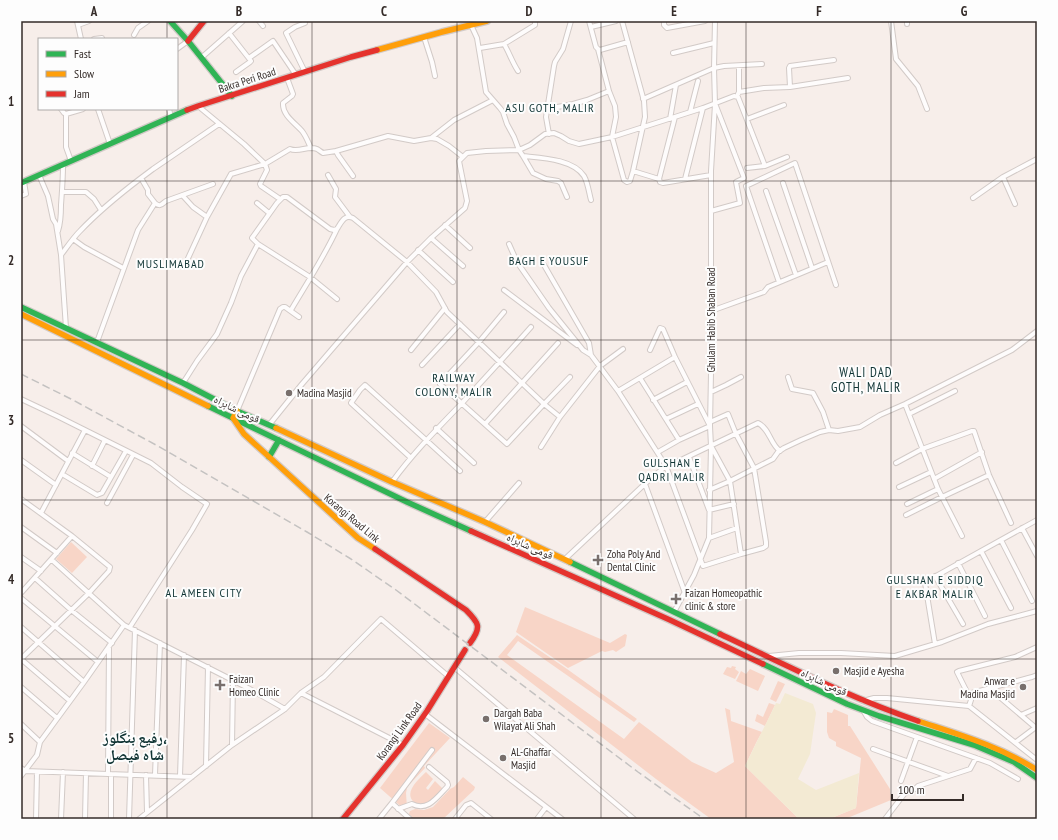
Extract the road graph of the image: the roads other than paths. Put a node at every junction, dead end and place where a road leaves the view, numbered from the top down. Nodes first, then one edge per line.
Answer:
1 (89, 21) edge
2 (148, 21) edge
3 (170, 21) edge
4 (203, 21) edge
5 (243, 21) edge
6 (259, 21) edge
7 (292, 21) edge
8 (305, 21) edge
9 (487, 21) edge
10 (535, 21) edge
11 (571, 21) edge
12 (589, 21) edge
13 (616, 21) edge
14 (622, 21) edge
15 (664, 21) edge
16 (705, 21) edge
17 (715, 21) edge
18 (891, 21) edge
19 (78, 23) edge
20 (471, 25) junction
21 (263, 26) dead end
22 (295, 27) junction
23 (591, 27) junction
24 (229, 33) junction
25 (134, 35) dead end
26 (424, 37) junction
27 (80, 38) edge
28 (188, 41) junction
29 (628, 42) junction
30 (714, 43) junction
31 (504, 44) junction
32 (178, 48) edge
33 (480, 48) junction
34 (598, 49) junction
35 (673, 53) dead end
36 (201, 58) junction
37 (249, 58) junction
38 (834, 60) dead end
39 (762, 64) dead end
40 (740, 66) junction
41 (714, 68) junction
42 (518, 71) dead end
43 (236, 72) dead end
44 (305, 72) junction
45 (296, 75) junction
46 (436, 76) dead end
47 (288, 78) junction
48 (848, 78) dead end
49 (698, 81) dead end
50 (676, 84) junction
51 (790, 86) junction
52 (609, 91) junction
53 (738, 94) junction
54 (232, 96) junction
55 (643, 99) junction
56 (493, 100) junction
57 (715, 104) junction
58 (198, 106) junction
59 (784, 106) dead end
60 (703, 108) junction
61 (547, 109) junction
62 (927, 109) dead end
63 (62, 110) edge
64 (80, 110) edge
65 (98, 110) edge
66 (169, 110) edge
67 (690, 112) junction
68 (66, 114) junction
69 (171, 117) junction
70 (675, 117) junction
71 (670, 119) junction
72 (747, 119) junction
73 (219, 124) junction
74 (643, 128) junction
75 (549, 134) junction
76 (612, 137) junction
77 (431, 138) junction
78 (110, 144) junction
79 (311, 148) junction
80 (519, 150) junction
81 (336, 151) junction
82 (524, 156) junction
83 (463, 157) junction
84 (787, 157) dead end
85 (1037, 158) edge
86 (71, 162) junction
87 (264, 164) junction
88 (63, 165) junction
89 (765, 166) junction
90 (747, 168) dead end
91 (634, 171) junction
92 (39, 175) junction
93 (328, 175) dead end
94 (711, 175) junction
95 (353, 176) dead end
96 (1003, 177) junction
97 (142, 178) junction
98 (659, 179) junction
99 (684, 179) junction
100 (23, 182) edge
101 (783, 183) dead end
102 (213, 184) dead end
103 (766, 191) dead end
104 (62, 192) junction
105 (21, 196) edge
106 (183, 196) junction
107 (566, 197) dead end
108 (973, 198) dead end
109 (280, 199) junction
110 (591, 200) dead end
111 (155, 203) junction
112 (257, 203) dead end
113 (1015, 204) dead end
114 (101, 210) junction
115 (711, 211) junction
116 (269, 213) junction
117 (350, 217) junction
118 (207, 218) junction
119 (445, 225) junction
120 (337, 229) junction
121 (57, 233) junction
122 (431, 238) junction
123 (73, 239) junction
124 (258, 244) junction
125 (509, 244) dead end
126 (470, 248) dead end
127 (418, 250) junction
128 (60, 255) junction
129 (407, 262) junction
130 (828, 262) junction
131 (544, 265) dead end
132 (463, 266) dead end
133 (184, 267) dead end
134 (123, 268) junction
135 (812, 268) junction
136 (796, 275) junction
137 (310, 277) junction
138 (453, 282) dead end
139 (779, 282) junction
140 (836, 285) dead end
141 (504, 290) dead end
142 (337, 300) dead end
143 (21, 306) edge
144 (445, 308) junction
145 (291, 310) dead end
146 (711, 311) junction
147 (504, 312) dead end
148 (21, 315) edge
149 (299, 317) dead end
150 (460, 324) junction
151 (531, 327) dead end
152 (66, 328) junction
153 (1037, 331) edge
154 (97, 342) junction
155 (479, 342) junction
156 (558, 343) dead end
157 (623, 349) dead end
158 (411, 350) dead end
159 (583, 350) junction
160 (650, 350) dead end
161 (591, 355) junction
162 (676, 357) junction
163 (500, 362) junction
164 (422, 365) dead end
165 (600, 366) junction
166 (570, 377) dead end
167 (741, 377) dead end
168 (788, 377) dead end
169 (640, 378) junction
170 (687, 382) junction
171 (183, 383) junction
172 (522, 383) junction
173 (618, 391) junction
174 (711, 392) junction
175 (956, 392) dead end
176 (21, 399) edge
177 (654, 400) junction
178 (462, 403) junction
179 (544, 404) junction
180 (698, 404) junction
181 (905, 404) junction
182 (237, 411) junction
183 (909, 414) junction
184 (560, 417) junction
185 (233, 418) junction
186 (666, 419) junction
187 (485, 424) junction
188 (710, 424) junction
189 (269, 425) junction
190 (21, 426) edge
191 (436, 428) junction
192 (85, 430) junction
193 (829, 430) junction
194 (736, 434) junction
195 (105, 440) junction
196 (279, 440) junction
197 (426, 440) junction
198 (679, 440) junction
199 (711, 446) junction
200 (541, 447) dead end
201 (922, 449) junction
202 (126, 451) junction
203 (780, 451) junction
204 (658, 452) junction
205 (982, 452) junction
206 (72, 453) junction
207 (134, 455) junction
208 (689, 456) junction
209 (269, 457) junction
210 (411, 458) junction
211 (21, 460) edge
212 (68, 461) junction
213 (474, 463) dead end
214 (896, 463) dead end
215 (92, 466) junction
216 (666, 466) junction
217 (754, 468) junction
218 (460, 472) dead end
219 (931, 472) junction
220 (62, 474) junction
221 (989, 475) junction
222 (111, 477) junction
223 (934, 479) junction
224 (730, 481) junction
225 (392, 482) junction
226 (519, 483) dead end
227 (644, 484) junction
228 (56, 486) junction
229 (899, 487) dead end
230 (938, 489) junction
231 (709, 490) junction
232 (942, 497) junction
233 (21, 498) edge
234 (107, 503) dead end
235 (734, 504) junction
236 (907, 504) dead end
237 (709, 510) junction
238 (41, 513) junction
239 (906, 516) dead end
240 (1037, 520) edge
241 (485, 522) junction
242 (1011, 523) dead end
243 (21, 527) edge
244 (737, 528) junction
245 (1022, 528) junction
246 (72, 536) junction
247 (962, 536) dead end
248 (709, 538) junction
249 (1001, 540) junction
250 (981, 551) junction
251 (57, 553) junction
252 (741, 554) junction
253 (1037, 556) edge
254 (21, 557) edge
255 (700, 559) junction
256 (52, 560) junction
257 (564, 560) junction
258 (958, 563) junction
259 (41, 571) junction
260 (934, 576) junction
261 (35, 578) junction
262 (22, 590) edge
263 (89, 593) junction
264 (685, 593) junction
265 (21, 598) edge
266 (1032, 601) dead end
267 (1011, 608) dead end
268 (71, 610) junction
269 (1037, 611) edge
270 (674, 612) junction
271 (985, 616) dead end
272 (963, 624) dead end
273 (124, 625) junction
274 (54, 626) junction
275 (21, 627) edge
276 (130, 628) junction
277 (135, 630) junction
278 (38, 642) junction
279 (160, 643) junction
280 (470, 643) dead end
281 (935, 644) junction
282 (110, 645) junction
283 (1037, 647) edge
284 (750, 648) junction
285 (465, 650) dead end
286 (184, 655) junction
287 (766, 656) junction
288 (747, 657) junction
289 (21, 659) edge
290 (98, 662) junction
291 (208, 667) junction
292 (454, 667) junction
293 (1037, 675) edge
294 (448, 676) junction
295 (233, 680) junction
296 (84, 682) junction
297 (21, 687) edge
298 (989, 688) junction
299 (301, 693) junction
300 (968, 694) junction
301 (70, 701) junction
302 (862, 701) junction
303 (969, 706) junction
304 (1037, 708) edge
305 (284, 709) junction
306 (862, 710) junction
307 (425, 714) junction
308 (1021, 715) junction
309 (57, 718) junction
310 (21, 724) edge
311 (1036, 728) edge
312 (917, 737) junction
313 (40, 742) junction
314 (1016, 742) junction
315 (232, 745) junction
316 (403, 745) junction
317 (873, 749) dead end
318 (432, 750) dead end
319 (976, 758) junction
320 (1037, 760) edge
321 (908, 762) junction
322 (206, 766) junction
323 (429, 767) dead end
324 (23, 770) edge
325 (1037, 770) edge
326 (37, 772) junction
327 (63, 772) junction
328 (86, 773) junction
329 (110, 774) junction
330 (130, 775) junction
331 (146, 775) junction
332 (21, 776) edge
333 (155, 776) junction
334 (180, 776) junction
335 (948, 776) junction
336 (192, 777) junction
337 (1018, 778) dead end
338 (1037, 778) edge
339 (901, 780) dead end
340 (392, 804) junction
341 (546, 807) junction
342 (398, 809) junction
343 (147, 812) junction
344 (36, 819) edge
345 (61, 819) edge
346 (85, 819) edge
347 (111, 819) edge
348 (129, 819) edge
349 (139, 819) edge
350 (343, 819) edge
351 (379, 819) edge
352 (410, 819) edge
353 (455, 819) edge
354 (491, 819) edge
355 (536, 819) edge
356 (562, 819) edge
357 (634, 819) edge
358 (885, 819) edge

1 - 19 street
2 - 25 street
3 - 28 main road
4 - 28 main road
5 - 24 street
6 - 21 street
7 - 22 street
8 - 22 street
9 - 20 main road, Bakra Peri Road
10 - 31 street
11 - 61 street
12 - 23 street
13 - 23 street
14 - 29 street
15 - 16 street
17 - 30 street, Ghulam Habib Shaban Road
18 - 62 street
19 - 27 street
20 - 26 main road, Bakra Peri Road
20 - 33 street
22 - 44 street
23 - 34 street
24 - 36 street
24 - 37 street
26 - 44 main road, Bakra Peri Road
26 - 46 street
28 - 32 street
28 - 36 main road
29 - 34 street
29 - 55 street
30 - 35 street
30 - 41 street, Ghulam Habib Shaban Road
31 - 33 street
31 - 42 street
33 - 56 street
34 - 52 street
36 - 54 main road
37 - 43 street
37 - 45 street
38 - 51 street
39 - 40 street
40 - 41 street
40 - 53 street
41 - 50 street
41 - 57 street, Ghulam Habib Shaban Road
44 - 45 main road, Bakra Peri Road
45 - 47 main road, Bakra Peri Road
47 - 54 main road, Bakra Peri Road
47 - 79 street
48 - 51 street
49 - 67 street
50 - 55 street
50 - 71 street
51 - 53 street
52 - 61 street
52 - 76 street
53 - 57 street
53 - 72 street
54 - 58 main road, Bakra Peri Road
55 - 74 street
56 - 77 street
56 - 80 street
57 - 60 street
57 - 94 street, Ghulam Habib Shaban Road
57 - 115 street
58 - 69 main road, Bakra Peri Road
58 - 73 street
59 - 72 street
60 - 67 street
60 - 99 street
61 - 75 street
63 - 68 street
64 - 68 street
65 - 78 street
66 - 69 street
67 - 70 street
68 - 86 street
69 - 78 main road, Bakra Peri Road
70 - 71 street
70 - 98 street
71 - 74 street
72 - 89 street
73 - 87 street
73 - 97 street
74 - 76 street
74 - 91 street
75 - 76 street
75 - 80 street
76 - 91 street
77 - 81 street
77 - 83 street
78 - 86 main road, Bakra Peri Road
79 - 81 street
79 - 87 street
80 - 82 street
80 - 83 street
81 - 95 street
82 - 107 street
82 - 110 street
83 - 119 street
84 - 89 street
85 - 96 street
86 - 88 main road, Bakra Peri Road
87 - 109 street
87 - 118 street
88 - 92 main road, Bakra Peri Road
88 - 104 street
89 - 90 street
91 - 98 street
92 - 100 main road, Bakra Peri Road
92 - 121 street
93 - 117 street
94 - 99 street
94 - 115 street, Ghulam Habib Shaban Road
96 - 108 street
96 - 113 street
97 - 111 street
97 - 114 street
98 - 99 street
100 - 105 street
101 - 135 street
102 - 106 street
103 - 136 street
104 - 114 street
104 - 121 street
106 - 111 street
106 - 118 street
109 - 116 street
109 - 120 street
111 - 134 street
112 - 116 street
114 - 123 street
115 - 146 street, Ghulam Habib Shaban Road
116 - 124 street
117 - 120 street
117 - 129 street
118 - 133 street
119 - 122 street
119 - 126 street
120 - 137 street
121 - 128 street
122 - 127 street
122 - 132 street
123 - 128 street
123 - 134 street
124 - 137 street
124 - 171 street
125 - 159 street
127 - 129 street
127 - 138 street
128 - 152 street
129 - 144 street
129 - 189 street
130 - 135 street
130 - 139 street
130 - 140 street
131 - 161 street
134 - 154 street
135 - 136 street
136 - 139 street
137 - 142 street
137 - 145 street
139 - 146 street
141 - 159 street
143 - 152 main road, قومی شاہراہ
144 - 150 street
144 - 158 street
146 - 174 street, Ghulam Habib Shaban Road
147 - 155 street
148 - 185 main road, قومی شاہراہ
149 - 182 street
150 - 155 street
150 - 164 street
151 - 163 street
152 - 154 main road, قومی شاہراہ
153 - 181 street
154 - 171 main road, قومی شاہراہ
155 - 163 street
155 - 178 street
156 - 172 street
157 - 165 street
159 - 161 street
160 - 162 street
161 - 165 street
162 - 169 street
162 - 170 street
163 - 172 street
163 - 178 street
165 - 173 street
165 - 184 street
166 - 179 street
167 - 174 street
168 - 193 street
169 - 173 street
169 - 177 street
170 - 177 street
170 - 180 street
171 - 182 main road, قومی شاہراہ
172 - 179 street
172 - 187 street
173 - 204 street
174 - 188 street, Ghulam Habib Shaban Road
175 - 183 street
176 - 192 street
177 - 186 street
178 - 187 street
178 - 191 street
179 - 184 street
179 - 187 street
180 - 186 street
180 - 188 street
181 - 183 street
181 - 193 street
182 - 185 main road
182 - 189 main road, قومی شاہراہ
183 - 201 street
184 - 200 street
185 - 196 main road, قومی شاہراہ
185 - 209 main road, Korangi Road Link
186 - 198 street
188 - 194 street
188 - 198 street
188 - 199 street, Ghulam Habib Shaban Road
189 - 225 main road, قومی شاہراہ
190 - 212 street
191 - 197 street
191 - 213 street
192 - 195 street
192 - 206 street
193 - 203 street
194 - 199 street
194 - 203 street
194 - 217 street
195 - 202 street
195 - 215 street
196 - 209 main road
196 - 288 main road, قومی شاہراہ
197 - 210 street
197 - 210 street
197 - 218 street
198 - 204 street
199 - 208 street
199 - 224 street
199 - 231 street, Ghulam Habib Shaban Road
201 - 205 street
201 - 214 street
201 - 219 street
202 - 207 street
202 - 222 street
203 - 217 street
204 - 216 street
205 - 221 street
205 - 223 street
206 - 212 street
206 - 215 street
207 - 234 street
207 - 276 street
208 - 216 street
208 - 237 street
209 - 280 main road, Korangi Road Link
210 - 225 street
211 - 228 street
212 - 220 street
215 - 222 street
216 - 227 street
216 - 255 street
217 - 224 street
217 - 252 street
219 - 223 street
219 - 229 street
220 - 222 street
220 - 228 street
221 - 232 street
221 - 242 street
223 - 230 street
224 - 231 street
224 - 235 street
225 - 241 main road, قومی شاہراہ
226 - 241 street
227 - 257 street
227 - 264 street
228 - 238 street
230 - 232 street
230 - 236 street
231 - 237 street, Ghulam Habib Shaban Road
232 - 239 street
232 - 247 street
233 - 238 street
235 - 237 street
235 - 244 street
237 - 248 street, Ghulam Habib Shaban Road
238 - 246 street
240 - 245 street
241 - 257 main road, قومی شاہراہ
243 - 251 street
244 - 248 street
244 - 252 street
245 - 249 street
245 - 253 street
246 - 251 street
246 - 263 street
248 - 255 street, Ghulam Habib Shaban Road
249 - 250 street
249 - 266 street
250 - 258 street
250 - 267 street
251 - 256 street
252 - 255 street
254 - 259 street
255 - 264 street, Ghulam Habib Shaban Road
256 - 259 street
256 - 263 street
257 - 270 main road, قومی شاہراہ
258 - 260 street
258 - 271 street
259 - 261 street
260 - 272 street
260 - 281 street
261 - 262 street
261 - 268 street
263 - 268 street
263 - 273 street
264 - 270 street, Ghulam Habib Shaban Road
265 - 274 street
268 - 274 street
268 - 282 street
269 - 281 street
270 - 284 main road, قومی شاہراہ
273 - 276 street
273 - 282 street
274 - 278 street
274 - 290 street
275 - 278 street
276 - 277 street
277 - 279 street
277 - 330 street
278 - 289 street
278 - 296 street
279 - 286 street
279 - 333 street
281 - 287 street
282 - 290 street
282 - 329 street
283 - 300 street
284 - 287 main road, قومی شاہراہ
284 - 288 main road
285 - 292 main road, Korangi Link Road
286 - 291 street
286 - 334 street
287 - 302 main road, قومی شاہراہ
288 - 306 main road, قومی شاہراہ
289 - 301 street
290 - 296 street
291 - 295 street
291 - 322 street
292 - 294 main road, Korangi Link Road
292 - 357 street
293 - 298 street
294 - 299 street
294 - 307 main road, Korangi Link Road
295 - 305 street
295 - 315 street
296 - 301 street
297 - 309 street
298 - 300 street
298 - 308 street
299 - 305 street
299 - 316 street
300 - 303 street
301 - 309 street
302 - 303 street
302 - 325 main road, قومی شاہراہ
303 - 314 street
304 - 308 street
305 - 315 street
306 - 312 street
306 - 338 main road, قومی شاہراہ
307 - 316 main road, Korangi Link Road
307 - 341 street
308 - 311 street
309 - 313 street
310 - 313 street
311 - 314 street
312 - 319 street
312 - 321 street
313 - 324 street
314 - 320 street
315 - 322 street
316 - 350 main road, Korangi Link Road
317 - 321 street
318 - 340 street
319 - 335 street
319 - 337 street
321 - 335 street
321 - 339 street
322 - 336 street
323 - 342 street
324 - 326 street
324 - 332 street
326 - 327 street
326 - 344 street
327 - 328 street
327 - 345 street
328 - 329 street
328 - 346 street
329 - 330 street
329 - 347 street
330 - 331 street
330 - 348 street
331 - 333 street
331 - 343 street
333 - 334 street
334 - 336 street
335 - 358 street
336 - 343 street
340 - 342 street
340 - 351 street
341 - 355 street
341 - 356 street
342 - 352 street
343 - 349 street
353 - 354 street

